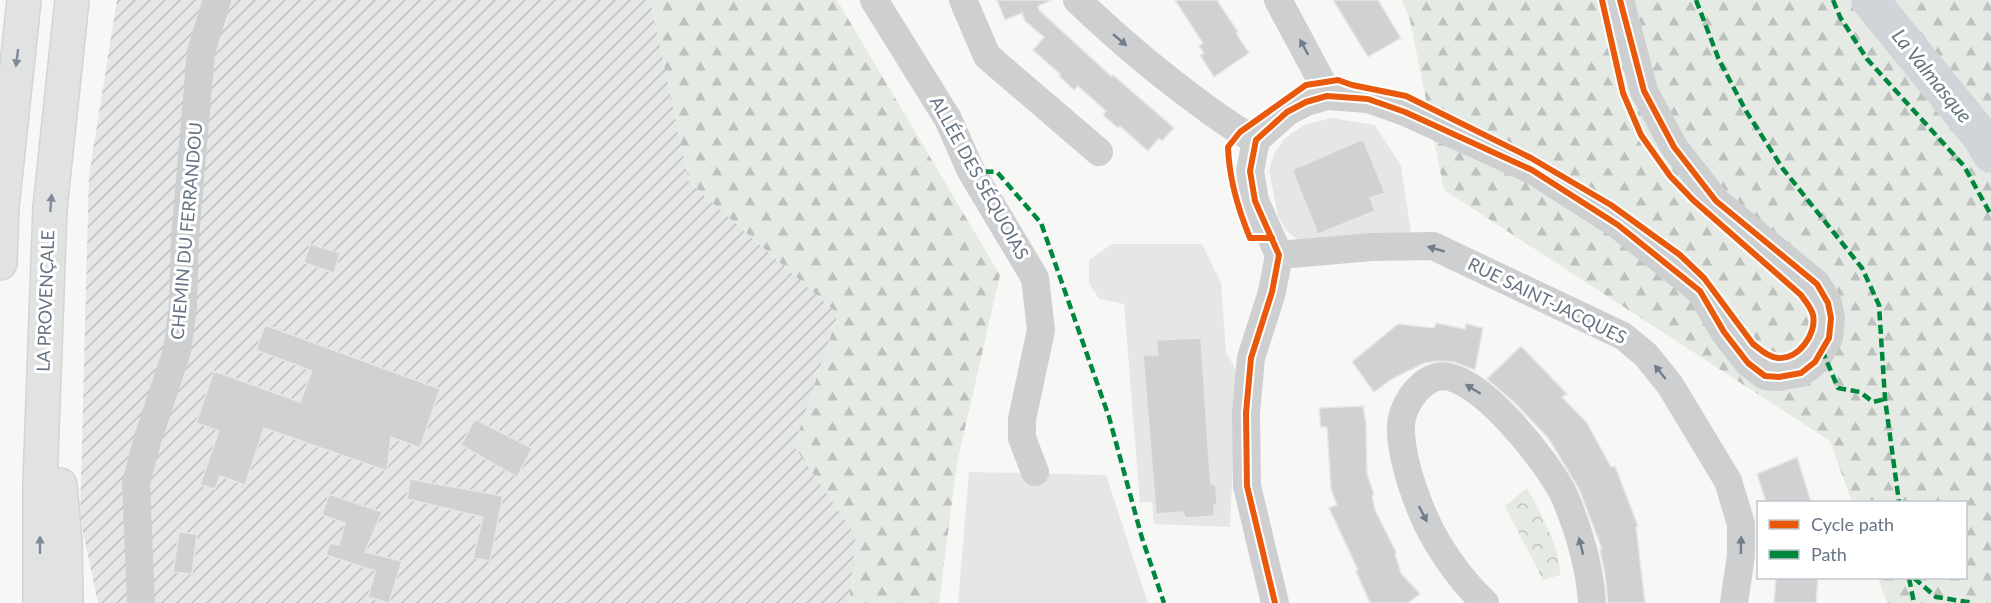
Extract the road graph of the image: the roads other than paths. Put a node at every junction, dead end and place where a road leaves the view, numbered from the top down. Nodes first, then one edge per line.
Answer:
1 (24, 0) edge
2 (72, 0) edge
3 (218, 0) edge
4 (874, 0) edge
5 (963, 0) edge
6 (1077, 0) edge
7 (1278, 0) edge
8 (1620, 0) edge
9 (1327, 96) junction
10 (1256, 141) junction
11 (1099, 152) dead end
12 (1279, 255) junction
13 (0, 263) edge
14 (45, 318) junction
15 (1035, 472) dead end
16 (40, 603) edge
17 (66, 603) edge
18 (141, 603) edge
19 (1275, 603) edge
20 (1485, 603) edge
21 (1592, 603) edge
22 (1734, 603) edge

1 -> 13 highway
14 -> 2 highway, LA PROVENÇALE
3 - 18 street, CHEMIN DU FERRANDOU
4 - 15 street, ALLÉE DES SÉQUOIAS
5 - 11 street
6 -> 10 street
9 -> 7 street
8 - 9 street
9 - 10 street
10 - 12 street
12 - 19 street
22 -> 12 street, RUE SAINT-JACQUES
16 -> 14 highway, LA PROVENÇALE
14 - 17 highway
21 -> 20 street

